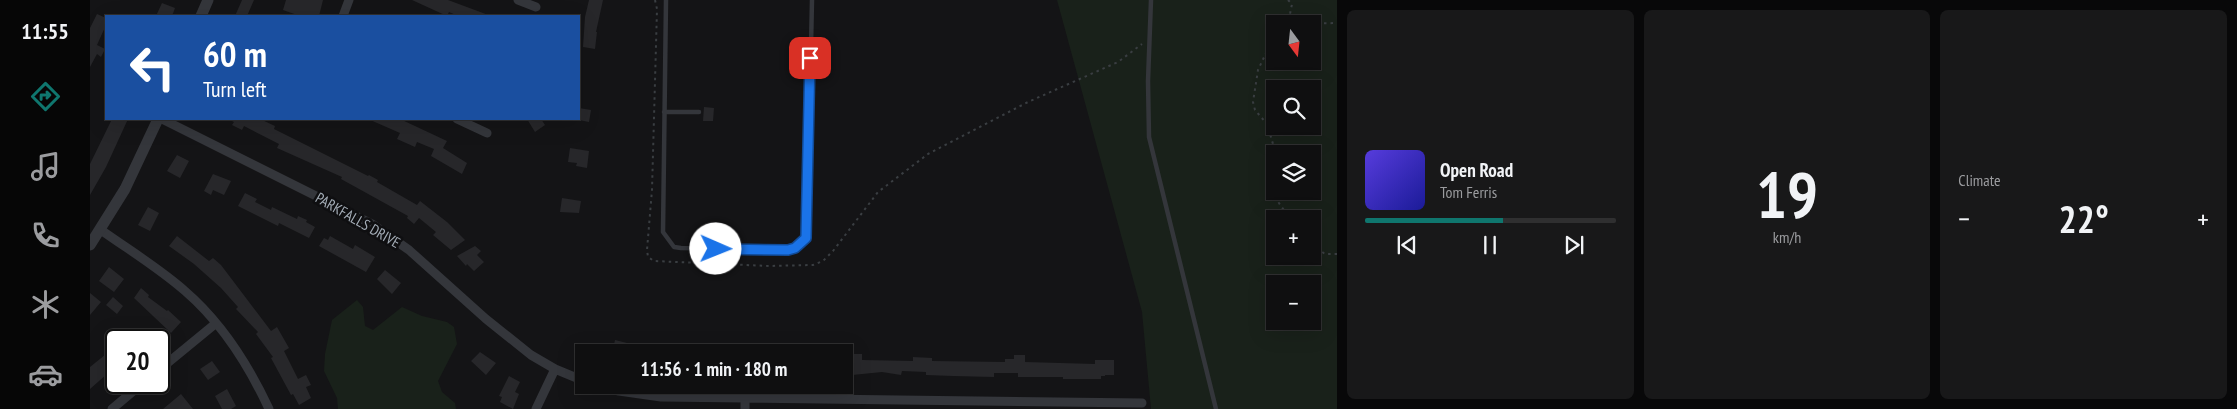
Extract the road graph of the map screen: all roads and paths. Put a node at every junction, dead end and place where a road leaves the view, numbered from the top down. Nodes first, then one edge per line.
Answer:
1 (208, 0) edge
2 (349, 0) edge
3 (518, 0) edge
4 (654, 0) edge
5 (666, 0) edge
6 (812, 0) edge
7 (1152, 0) edge
8 (1288, 0) edge
9 (536, 7) dead end
10 (201, 15) edge
11 (342, 15) edge
12 (1290, 15) edge
13 (1321, 23) edge
14 (1337, 23) edge
15 (1143, 43) dead end
16 (1266, 53) edge
17 (664, 112) junction
18 (699, 112) dead end
19 (158, 120) edge
20 (164, 120) edge
21 (460, 120) edge
22 (487, 133) dead end
23 (1273, 145) edge
24 (101, 230) junction
25 (90, 245) edge
26 (1321, 251) edge
27 (1337, 254) edge
28 (215, 324) junction
29 (170, 361) edge
30 (555, 370) junction
31 (575, 378) edge
32 (130, 394) edge
33 (640, 394) edge
34 (745, 398) junction
35 (1142, 404) dead end
36 (899, 405) edge
37 (1070, 405) edge
38 (112, 409) edge
39 (269, 409) edge
40 (536, 409) edge
41 (745, 409) edge
42 (1216, 409) edge

1 - 10 street
2 - 11 street
3 - 9 street
4 - 15 path
5 - 17 lane
6 - 17 lane
7 - 42 lane
8 - 12 path
13 - 14 path
16 - 23 path
17 - 18 lane
19 - 24 street
20 - 30 street, PARKFALLS DRIVE
21 - 22 street
24 - 25 street
24 - 28 street
26 - 27 path
28 - 29 street
28 - 39 street
30 - 31 street, PARKFALLS DRIVE
30 - 40 street
32 - 38 street
33 - 34 street
34 - 36 street
34 - 41 street
35 - 37 street
36 - 37 street

